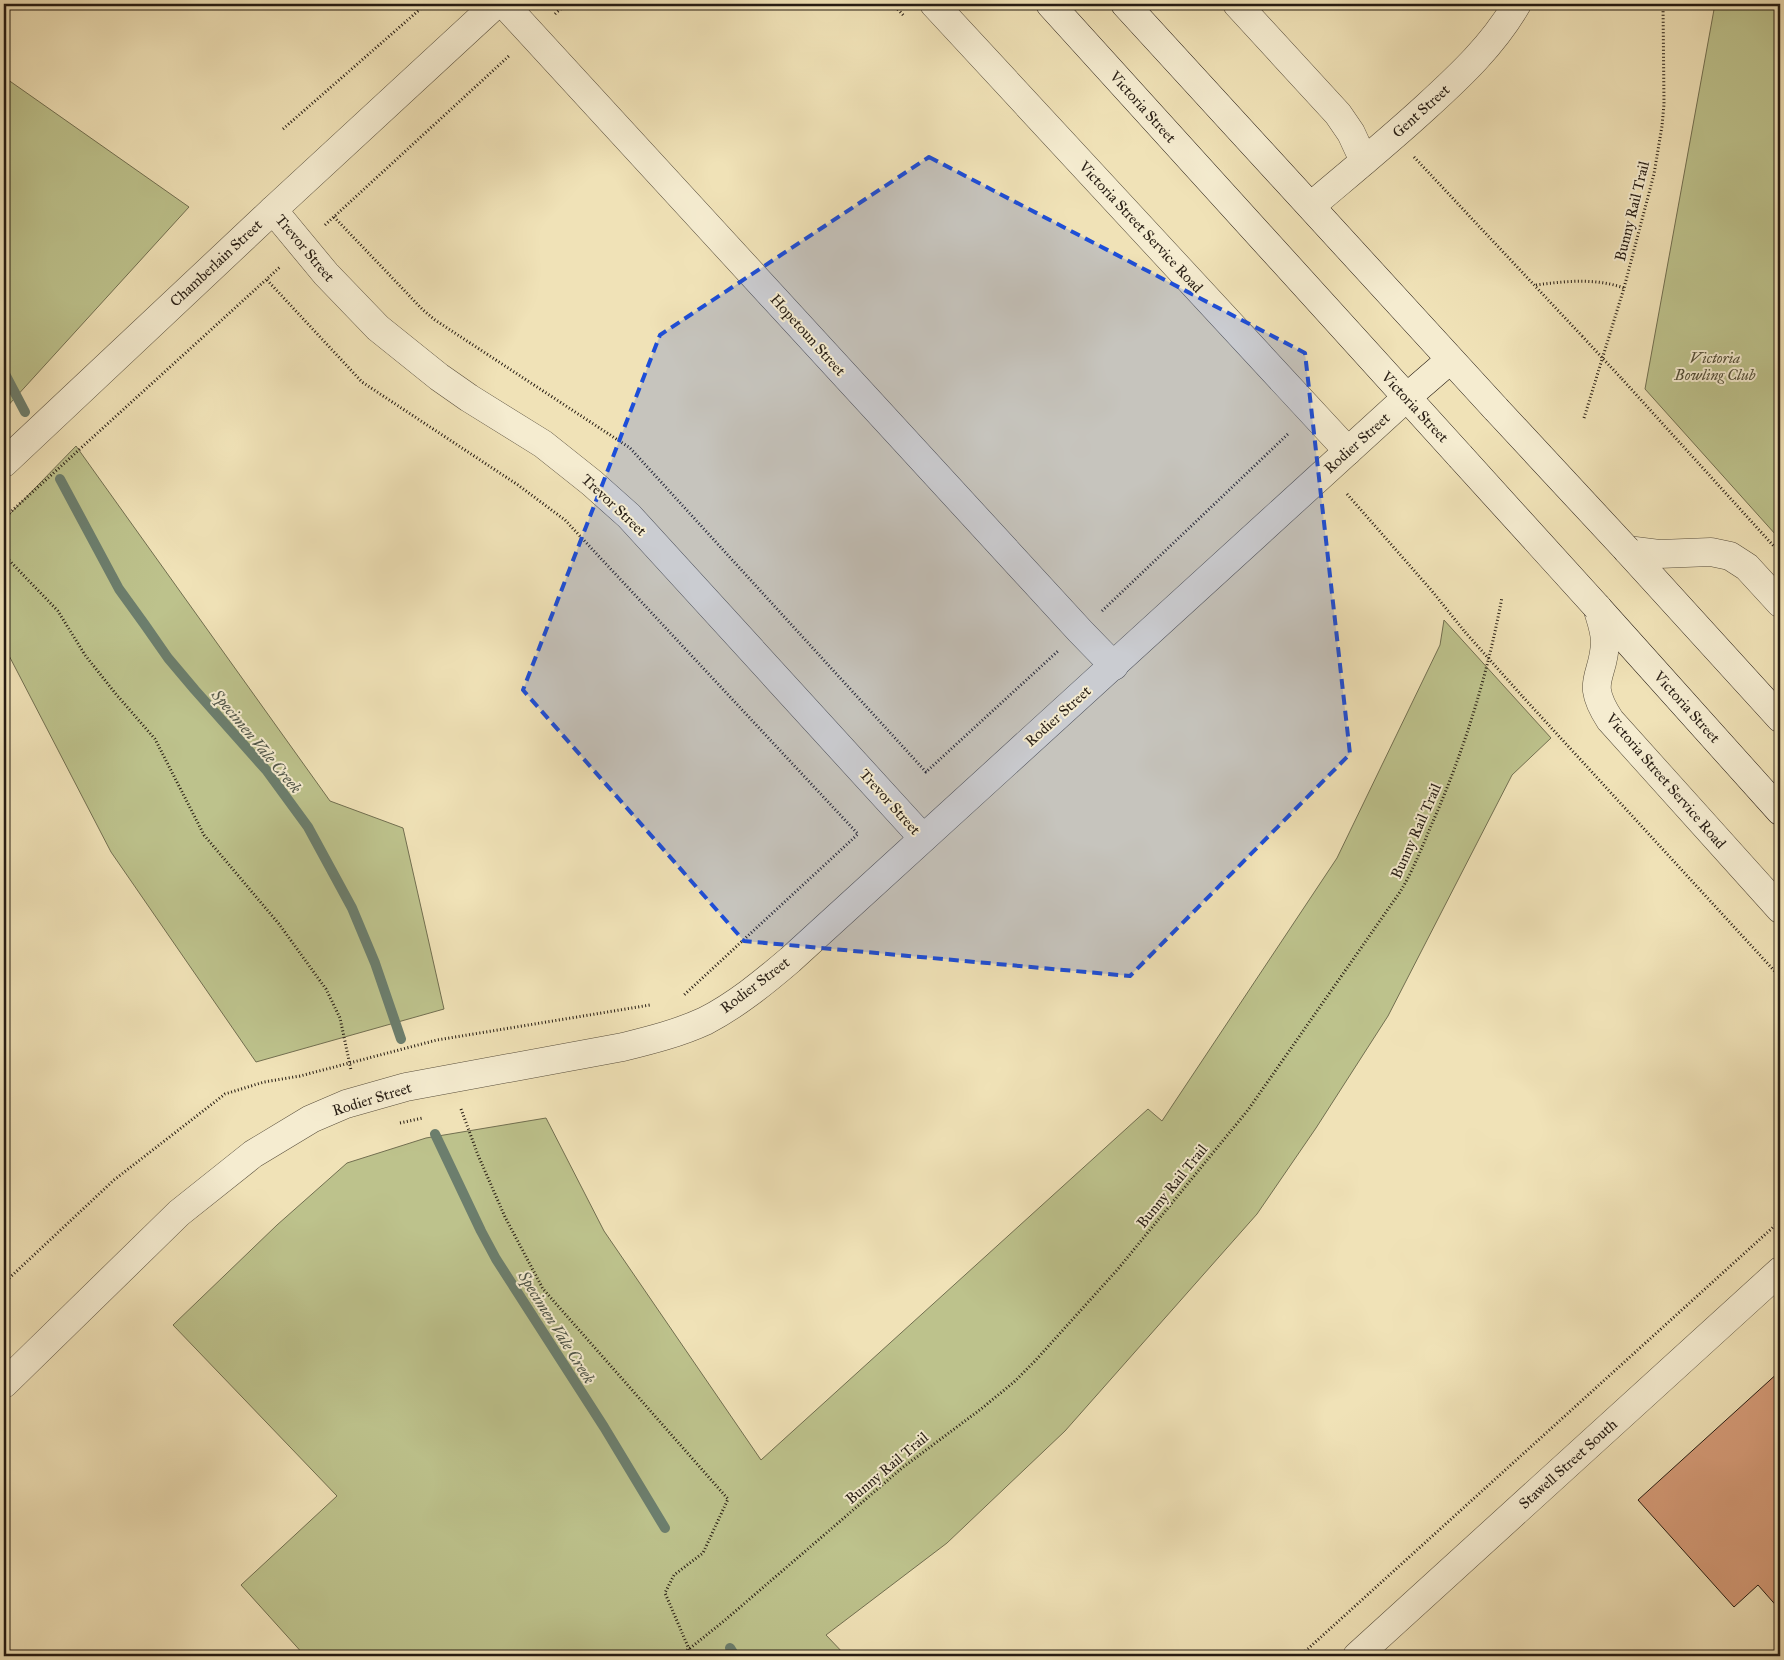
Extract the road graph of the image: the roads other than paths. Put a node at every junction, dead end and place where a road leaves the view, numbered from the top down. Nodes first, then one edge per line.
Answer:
1 (496, 4) edge
2 (504, 4) edge
3 (934, 4) edge
4 (1050, 4) edge
5 (1125, 4) edge
6 (1237, 4) edge
7 (1517, 4) edge
8 (1364, 161) junction
9 (1311, 206) junction
10 (273, 210) junction
11 (1450, 360) junction
12 (1406, 398) junction
13 (1348, 451) junction
14 (4, 463) edge
15 (1627, 550) junction
16 (1780, 602) edge
17 (1597, 607) junction
18 (1114, 666) junction
19 (1780, 718) edge
20 (1780, 811) edge
21 (923, 838) junction
22 (1780, 909) edge
23 (1780, 1271) edge
24 (4, 1384) edge
25 (1357, 1656) edge

1 - 10 street, Chamberlain Street
2 - 18 street, Hopetoun Street
3 - 13 street, Victoria Street Service Road
4 - 12 street, Victoria Street
5 - 9 street
6 - 8 street
7 - 8 street, Gent Street
8 - 9 street, Gent Street
9 - 11 street
10 - 14 street, Chamberlain Street
10 - 21 street, Trevor Street
11 - 12 street, Rodier Street
11 - 15 street, bridge
12 - 13 street, Rodier Street
12 - 17 street, Victoria Street, bridge
13 - 18 street, Rodier Street
15 - 16 street
15 - 19 street
17 - 20 street, Victoria Street
17 - 22 street, Victoria Street Service Road
18 - 21 street, Rodier Street
21 - 24 street, Rodier Street
23 - 25 street, Stawell Street South

